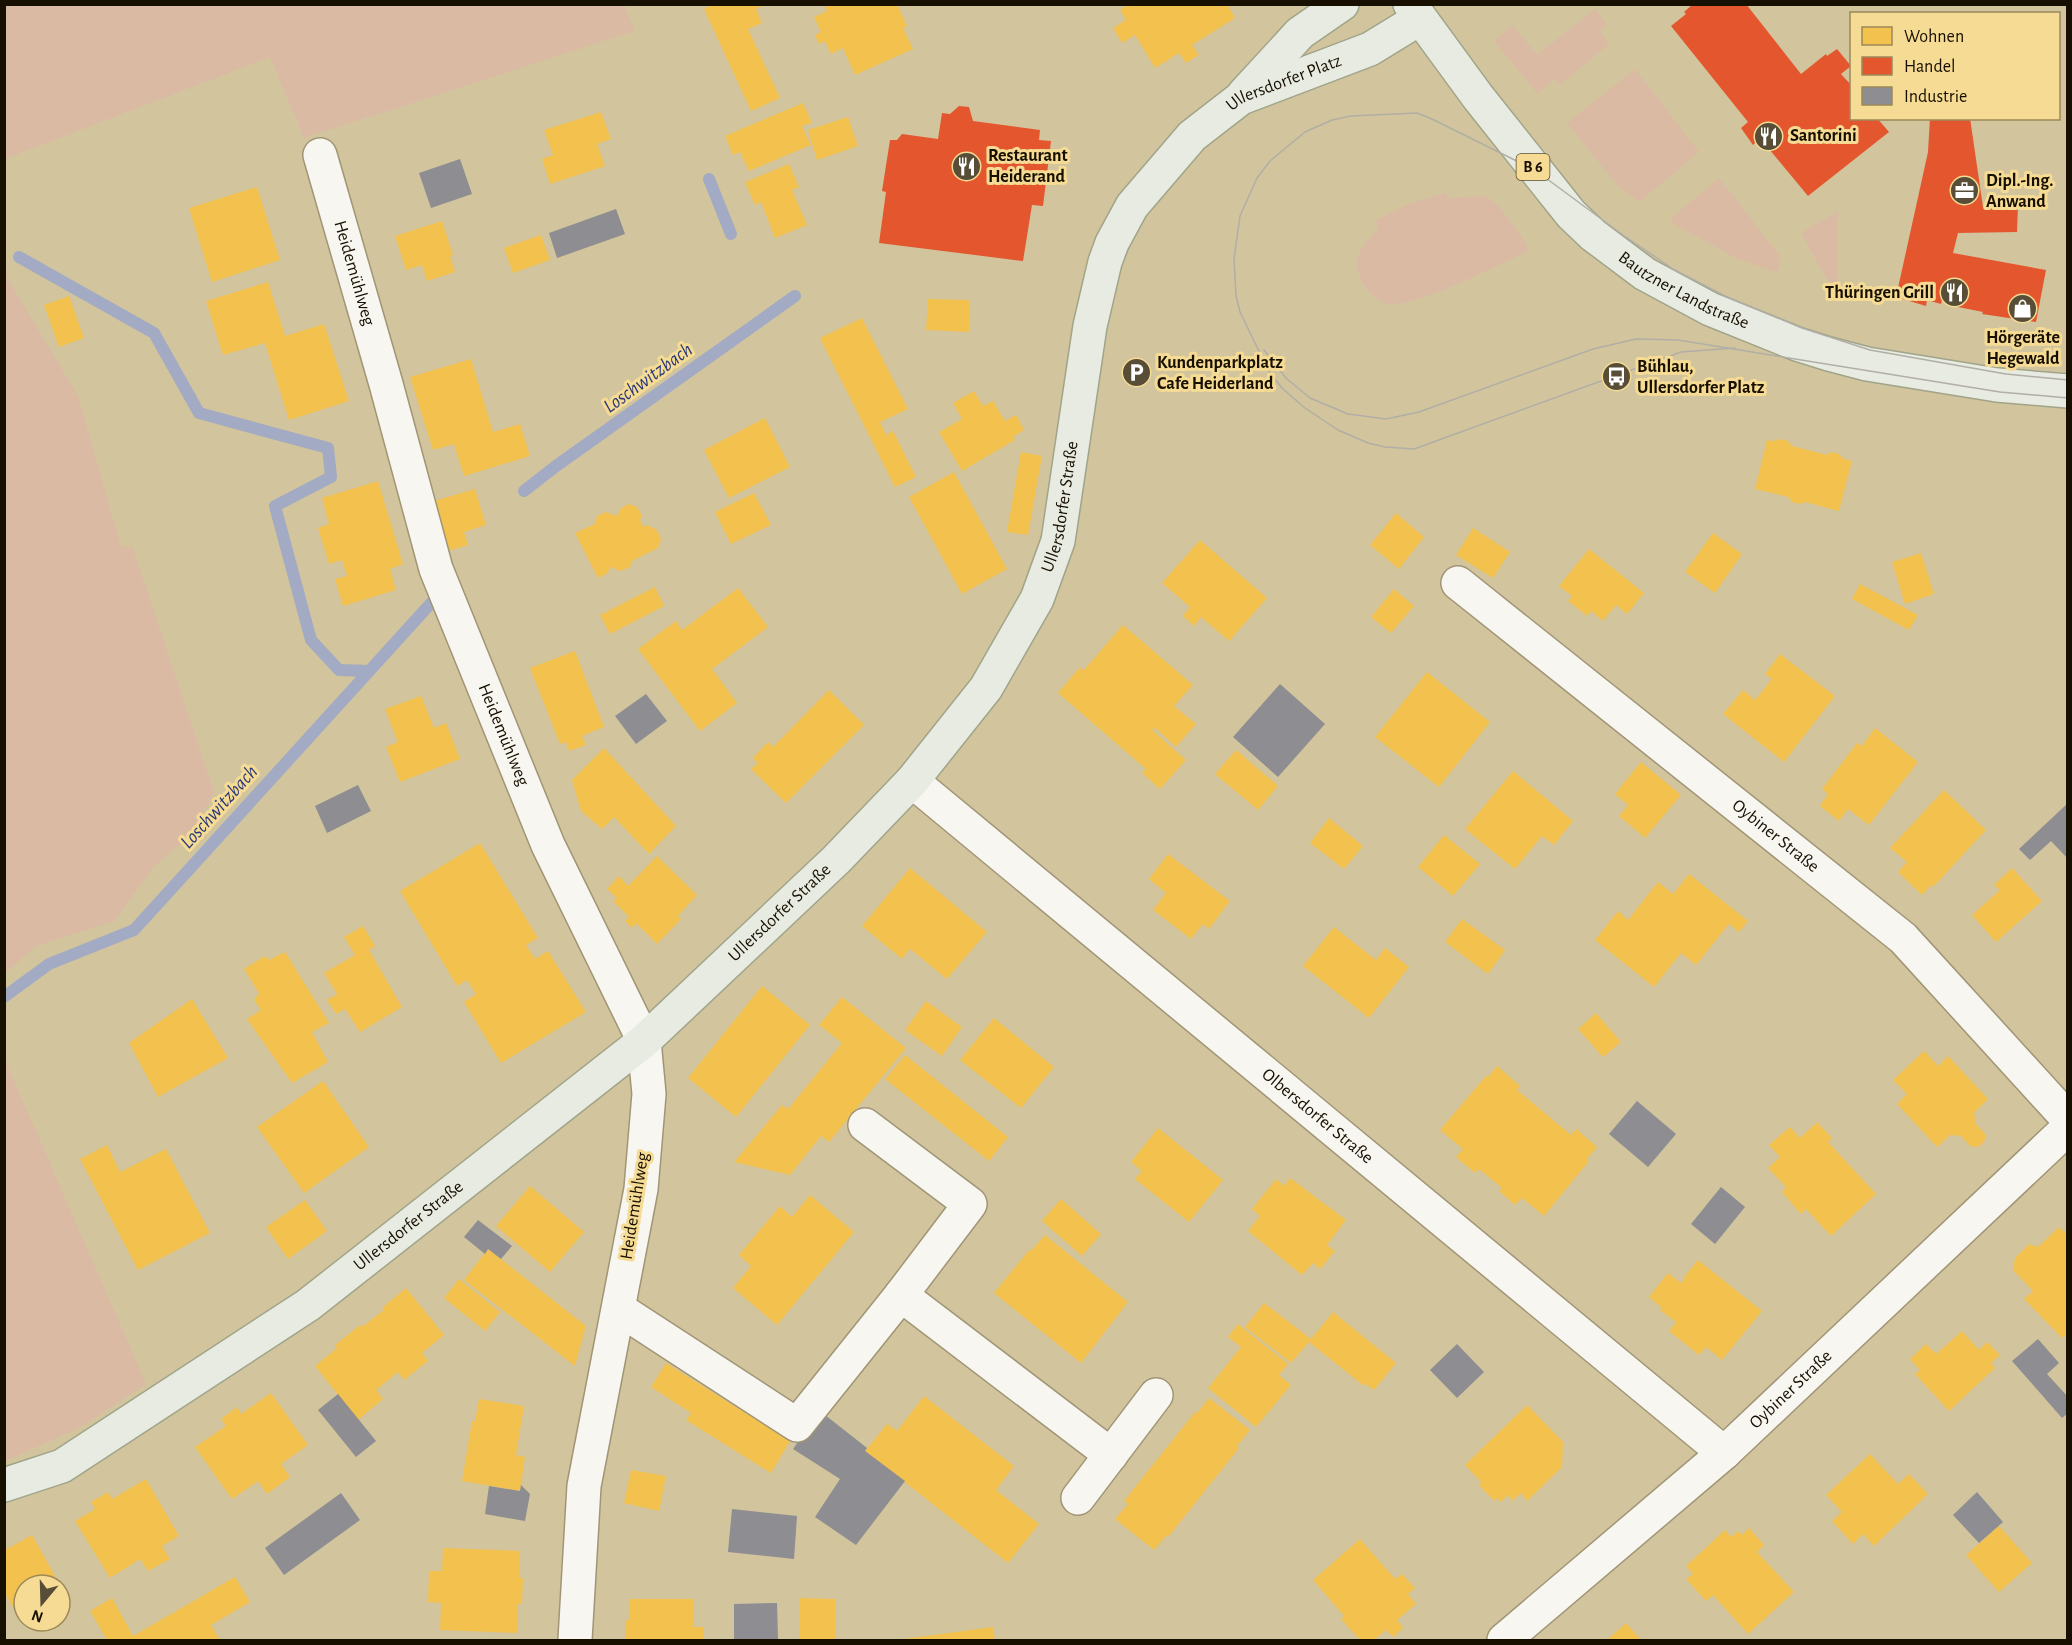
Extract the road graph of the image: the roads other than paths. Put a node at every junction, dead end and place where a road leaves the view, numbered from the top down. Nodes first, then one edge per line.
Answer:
1 (1342, 4) edge
2 (1420, 9) edge
3 (1241, 98) junction
4 (320, 155) dead end
5 (2067, 391) edge
6 (1458, 583) dead end
7 (912, 781) junction
8 (644, 1041) junction
9 (2067, 1119) edge
10 (865, 1125) dead end
11 (2067, 1128) edge
12 (901, 1295) junction
13 (619, 1309) junction
14 (1156, 1395) dead end
15 (1724, 1453) junction
16 (1111, 1455) junction
17 (4, 1485) edge
18 (1078, 1498) dead end
19 (575, 1641) edge
20 (1504, 1641) edge

1 - 3 main road, Ullersdorfer Platz
2 - 3 main road, Ullersdorfer Platz
2 - 5 main road, Bautzner Landstraße / B 6
3 - 7 main road, Ullersdorfer Straße
4 - 8 street, Heidemühlweg
6 - 9 street, Oybiner Straße
7 - 8 main road, Ullersdorfer Straße
7 - 15 street, Olbersdorfer Straße
8 - 13 street, Heidemühlweg
8 - 17 main road, Ullersdorfer Straße
10 - 12 street
11 - 15 street, Oybiner Straße
12 - 13 street
12 - 16 street
13 - 19 street, Heidemühlweg
14 - 16 street
15 - 20 street, Oybiner Straße
16 - 18 street

